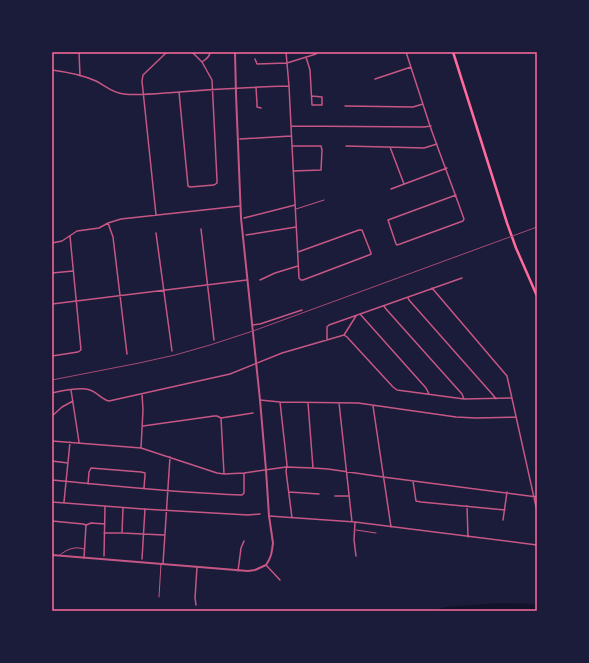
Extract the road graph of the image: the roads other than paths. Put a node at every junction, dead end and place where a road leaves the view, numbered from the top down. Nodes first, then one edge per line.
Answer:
1 (78, 52) edge
2 (167, 52) edge
3 (192, 52) edge
4 (210, 52) edge
5 (235, 52) edge
6 (286, 52) edge
7 (406, 52) edge
8 (453, 52) edge
9 (316, 54) dead end
10 (306, 57) junction
11 (255, 59) dead end
12 (202, 62) junction
13 (287, 63) junction
14 (411, 67) junction
15 (52, 70) edge
16 (80, 76) junction
17 (375, 79) dead end
18 (288, 86) junction
19 (256, 87) junction
20 (236, 88) junction
21 (212, 90) junction
22 (179, 92) junction
23 (144, 94) junction
24 (312, 96) junction
25 (423, 104) junction
26 (345, 106) dead end
27 (261, 108) dead end
28 (291, 126) junction
29 (431, 126) junction
30 (291, 136) junction
31 (240, 139) dead end
32 (437, 144) junction
33 (292, 146) junction
34 (346, 146) dead end
35 (390, 147) junction
36 (447, 168) junction
37 (293, 170) junction
38 (404, 184) junction
39 (390, 189) dead end
40 (456, 195) junction
41 (324, 200) dead end
42 (295, 205) junction
43 (241, 206) junction
44 (295, 209) junction
45 (156, 214) junction
46 (244, 218) dead end
47 (108, 223) junction
48 (296, 227) junction
49 (201, 229) dead end
50 (156, 234) dead end
51 (246, 235) dead end
52 (70, 236) junction
53 (52, 243) edge
54 (298, 252) junction
55 (298, 266) junction
56 (73, 271) junction
57 (52, 273) edge
58 (462, 278) dead end
59 (248, 280) junction
60 (260, 280) dead end
61 (207, 285) junction
62 (432, 288) junction
63 (164, 290) junction
64 (119, 296) junction
65 (537, 296) edge
66 (408, 297) junction
67 (76, 301) junction
68 (52, 304) edge
69 (384, 306) junction
70 (302, 310) dead end
71 (360, 314) junction
72 (356, 316) junction
73 (252, 325) junction
74 (344, 335) junction
75 (214, 340) dead end
76 (327, 340) junction
77 (172, 351) dead end
78 (127, 354) dead end
79 (52, 356) edge
80 (256, 363) junction
81 (71, 390) junction
82 (52, 393) edge
83 (142, 394) junction
84 (429, 394) junction
85 (512, 398) junction
86 (464, 399) junction
87 (496, 399) junction
88 (260, 400) junction
89 (73, 401) junction
90 (280, 402) junction
91 (308, 403) junction
92 (339, 403) junction
93 (373, 405) junction
94 (253, 413) dead end
95 (52, 416) edge
96 (516, 417) junction
97 (221, 418) junction
98 (143, 426) junction
99 (52, 441) edge
100 (70, 442) junction
101 (79, 442) junction
102 (142, 448) junction
103 (170, 457) junction
104 (52, 461) edge
105 (68, 462) junction
106 (286, 467) junction
107 (313, 468) junction
108 (266, 470) junction
109 (346, 472) junction
110 (244, 473) junction
111 (224, 474) junction
112 (383, 478) junction
113 (52, 480) edge
114 (66, 481) junction
115 (413, 481) junction
116 (88, 484) junction
117 (144, 488) junction
118 (168, 491) junction
119 (289, 492) junction
120 (507, 492) junction
121 (319, 494) dead end
122 (334, 496) dead end
123 (349, 496) junction
124 (534, 496) junction
125 (537, 496) edge
126 (52, 502) edge
127 (64, 502) junction
128 (105, 506) junction
129 (466, 506) junction
130 (123, 508) junction
131 (145, 509) junction
132 (505, 510) junction
133 (167, 511) junction
134 (537, 511) edge
135 (260, 514) dead end
136 (269, 516) junction
137 (292, 518) junction
138 (503, 520) dead end
139 (52, 521) edge
140 (352, 522) junction
141 (355, 522) junction
142 (105, 524) junction
143 (86, 525) junction
144 (391, 526) junction
145 (355, 530) junction
146 (104, 532) junction
147 (122, 533) junction
148 (376, 533) dead end
149 (143, 534) junction
150 (165, 535) junction
151 (468, 537) junction
152 (244, 541) dead end
153 (537, 545) edge
154 (85, 549) junction
155 (52, 555) edge
156 (59, 556) junction
157 (104, 556) dead end
158 (356, 556) dead end
159 (84, 558) junction
160 (142, 559) dead end
161 (162, 564) junction
162 (266, 565) junction
163 (197, 567) junction
164 (238, 570) junction
165 (280, 580) dead end
166 (159, 597) dead end
167 (196, 605) dead end

1 - 16 street
2 - 23 street
3 - 12 street
4 - 12 street
5 - 20 street
6 - 13 street
7 - 14 street
8 - 65 main road
9 - 10 street
10 - 13 street
10 - 24 street
11 - 13 street
12 - 21 street
13 - 18 street
14 - 17 street
14 - 25 street
15 - 16 street
16 - 23 street
18 - 19 street
18 - 28 street
19 - 20 street
19 - 27 street
20 - 21 street
20 - 43 street
21 - 22 street
21 - 22 street
22 - 23 street
23 - 45 street
24 - 24 street
25 - 26 street
25 - 29 street
28 - 29 street
28 - 30 street
29 - 32 street
30 - 31 street
30 - 33 street
32 - 35 street
32 - 36 street
33 - 37 street
33 - 37 street
34 - 35 street
35 - 38 street
36 - 38 street
36 - 40 street
37 - 42 street
38 - 39 street
40 - 40 street
41 - 44 lane
42 - 44 street
42 - 46 street
43 - 45 street
43 - 59 street
44 - 48 street
45 - 47 street
47 - 52 street
47 - 64 street
48 - 51 street
48 - 54 street
49 - 61 street
50 - 63 street
52 - 53 street
52 - 56 street
54 - 55 street
54 - 55 street
55 - 60 street
56 - 57 street
56 - 67 street
58 - 62 street
59 - 61 street
59 - 73 street
61 - 63 street
61 - 75 street
62 - 66 street
62 - 85 street
63 - 64 street
63 - 77 street
64 - 67 street
64 - 78 street
66 - 69 street
66 - 87 street
67 - 68 street
67 - 79 street
69 - 71 street
69 - 86 street
70 - 73 street
71 - 72 street
71 - 84 street
72 - 74 street
72 - 76 street
73 - 80 street
74 - 76 street
74 - 84 street
76 - 80 street
80 - 83 street
80 - 88 street
81 - 82 street
81 - 83 street
81 - 89 street
83 - 98 street
84 - 86 street
85 - 87 street
85 - 96 street
86 - 87 street
88 - 90 street
88 - 108 street
89 - 95 street
89 - 101 street
90 - 91 street
90 - 106 street
91 - 92 street
91 - 107 street
92 - 93 street
92 - 109 street
93 - 96 street
93 - 112 street
94 - 97 street
96 - 124 street
97 - 98 street
97 - 111 street
98 - 102 street
99 - 100 street
100 - 101 street
100 - 105 street
101 - 102 street
102 - 103 street
103 - 111 street
103 - 118 street
104 - 105 street
105 - 114 street
106 - 107 street
106 - 108 street
106 - 119 street
107 - 109 street
108 - 110 street
108 - 136 street
109 - 112 street
109 - 123 street
110 - 111 street
110 - 118 street
112 - 115 street
112 - 144 street
113 - 114 street
114 - 116 street
114 - 127 street
115 - 120 street
115 - 129 street
116 - 117 street
116 - 117 street
117 - 118 street
118 - 133 street
119 - 121 street
119 - 137 street
120 - 124 street
120 - 132 street
122 - 123 street
123 - 140 street
124 - 125 street
124 - 134 street
126 - 127 street
127 - 128 street
128 - 130 street
128 - 142 street
129 - 132 street
129 - 151 street
130 - 131 street
130 - 147 street
131 - 133 street
131 - 149 street
132 - 138 street
133 - 135 street
133 - 150 street
136 - 137 street
136 - 162 street
137 - 140 street
139 - 143 street
140 - 141 street
141 - 144 street
141 - 145 street
142 - 143 street
142 - 146 street
143 - 154 street
144 - 151 street
145 - 148 lane
145 - 158 street
146 - 147 street
146 - 157 street
147 - 149 street
149 - 150 street
149 - 160 street
150 - 161 street
151 - 153 street
152 - 164 street
154 - 156 lane
154 - 159 street
155 - 156 street
156 - 159 street
159 - 161 street
161 - 163 street
161 - 166 lane
162 - 164 street
162 - 165 street
163 - 164 street
163 - 167 street

